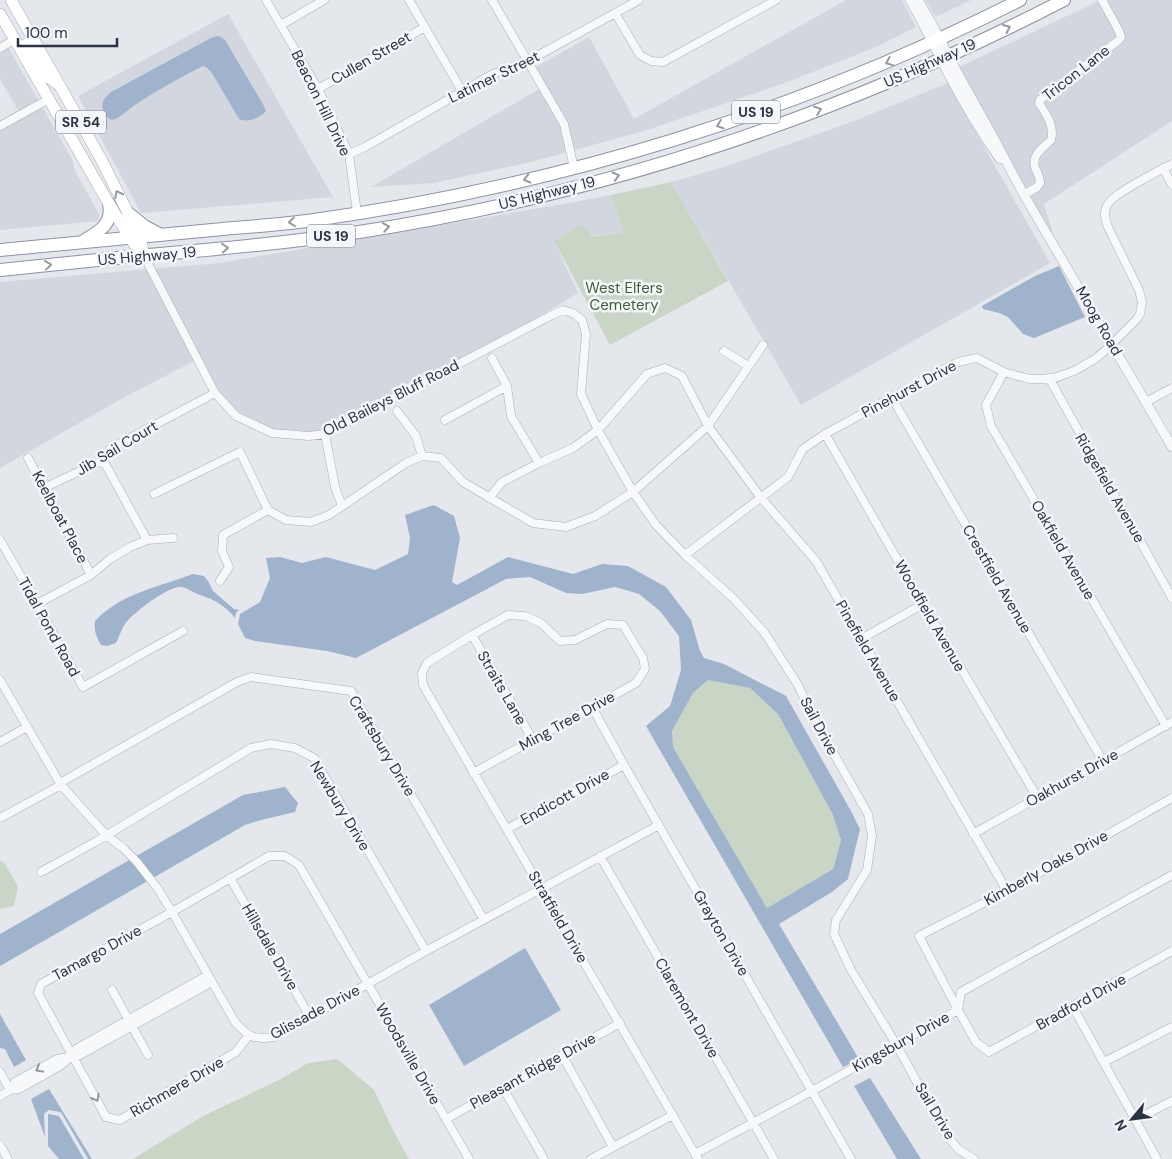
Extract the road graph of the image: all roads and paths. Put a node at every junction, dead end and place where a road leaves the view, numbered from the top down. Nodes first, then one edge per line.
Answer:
1 (2, 0) edge
2 (266, 0) edge
3 (324, 0) edge
4 (409, 0) edge
5 (504, 0) edge
6 (639, 0) edge
7 (776, 0) edge
8 (910, 0) edge
9 (918, 0) edge
10 (1020, 0) edge
11 (1064, 0) edge
12 (1102, 0) edge
13 (494, 2) edge
14 (14, 5) edge
15 (615, 13) junction
16 (0, 14) edge
17 (280, 25) junction
18 (425, 27) junction
19 (13, 38) junction
20 (937, 41) junction
21 (0, 48) edge
22 (945, 57) junction
23 (528, 61) junction
24 (60, 86) junction
25 (318, 89) junction
26 (462, 91) junction
27 (49, 99) junction
28 (0, 126) edge
29 (684, 137) junction
30 (349, 154) junction
31 (1172, 164) edge
32 (574, 168) junction
33 (1163, 168) junction
34 (1172, 185) edge
35 (581, 186) junction
36 (1024, 195) junction
37 (109, 204) junction
38 (484, 209) junction
39 (128, 213) junction
40 (357, 213) junction
41 (163, 235) junction
42 (135, 238) junction
43 (81, 242) junction
44 (0, 250) edge
45 (144, 256) junction
46 (0, 270) edge
47 (573, 313) joint
48 (1112, 343) junction
49 (764, 345) dead end
50 (724, 351) dead end
51 (492, 358) dead end
52 (748, 366) junction
53 (1004, 372) junction
54 (1049, 378) junction
55 (507, 386) junction
56 (1172, 388) edge
57 (215, 392) junction
58 (892, 398) junction
59 (1146, 402) junction
60 (397, 411) dead end
61 (444, 420) dead end
62 (708, 426) junction
63 (598, 430) junction
64 (325, 434) junction
65 (825, 434) junction
66 (1172, 447) edge
67 (422, 456) junction
68 (28, 458) dead end
69 (103, 460) junction
70 (539, 463) junction
71 (44, 488) junction
72 (633, 492) junction
73 (154, 494) dead end
74 (489, 498) junction
75 (761, 498) junction
76 (342, 506) junction
77 (268, 510) junction
78 (173, 538) dead end
79 (0, 540) edge
80 (147, 540) junction
81 (685, 555) junction
82 (92, 576) junction
83 (220, 581) dead end
84 (1172, 598) edge
85 (37, 604) junction
86 (923, 604) junction
87 (183, 631) dead end
88 (472, 635) junction
89 (860, 639) junction
90 (0, 680) edge
91 (592, 707) junction
92 (1169, 724) edge
93 (27, 727) junction
94 (533, 740) junction
95 (0, 742) edge
96 (1103, 761) junction
97 (624, 765) junction
98 (474, 773) junction
99 (60, 784) junction
100 (1037, 798) junction
101 (1172, 798) edge
102 (2, 817) dead end
103 (658, 825) junction
104 (507, 829) junction
105 (973, 834) junction
106 (106, 835) junction
107 (600, 856) junction
108 (41, 872) dead end
109 (1172, 875) edge
110 (230, 878) junction
111 (542, 888) junction
112 (1007, 890) junction
113 (172, 912) junction
114 (484, 920) junction
115 (426, 951) junction
116 (1172, 951) edge
117 (210, 978) junction
118 (368, 984) junction
119 (112, 990) dead end
120 (1073, 1007) junction
121 (958, 1010) junction
122 (310, 1017) junction
123 (130, 1023) junction
124 (620, 1023) junction
125 (1172, 1027) edge
126 (249, 1035) junction
127 (896, 1044) junction
128 (148, 1055) dead end
129 (562, 1055) junction
130 (72, 1056) junction
131 (1104, 1062) junction
132 (0, 1072) edge
133 (503, 1088) junction
134 (10, 1090) junction
135 (812, 1091) junction
136 (0, 1096) edge
137 (1172, 1101) edge
138 (673, 1115) junction
139 (446, 1119) junction
140 (1135, 1120) junction
141 (753, 1122) junction
142 (0, 1146) edge
143 (613, 1147) junction
144 (696, 1156) edge
145 (8, 1159) edge
146 (469, 1159) edge
147 (544, 1159) edge
148 (591, 1159) edge
149 (774, 1159) edge
150 (851, 1159) edge
151 (974, 1159) edge
152 (1157, 1159) edge

1 - 14 main road
2 - 17 street, Beacon Hill Drive
3 - 17 street
4 - 18 street
5 - 13 street
6 - 15 street, Latimer Street
7 - 15 street
8 - 20 street, Moog Road
9 - 20 street, Moog Road
10 - 20 highway, US Highway 19 / US 19
22 -> 11 highway, US Highway 19 / US 19
12 - 36 street, Tricon Lane
13 - 23 street
14 - 24 main road, SR 54
15 - 23 street, Latimer Street
16 - 19 main road, SR 54
17 - 25 street, Beacon Hill Drive
18 - 25 street, Cullen Street
18 - 26 street
19 - 21 street
19 - 24 main road
19 - 27 main road, SR 54
20 - 22 street, Moog Road
20 -> 29 highway, US Highway 19 / US 19
35 -> 22 highway, US Highway 19 / US 19
22 - 36 street, Moog Road
23 - 26 street, Latimer Street
23 - 32 street
39 -> 24 main road, SR 54
25 - 30 street, Beacon Hill Drive
26 - 30 street, Latimer Street
27 - 28 street
27 - 37 main road, SR 54
29 - 32 highway, US Highway 19 / US 19
29 - 35 highway
30 - 40 street, Beacon Hill Drive
31 - 33 street, Pinehurst Drive
32 - 38 highway
32 -> 40 highway, US Highway 19 / US 19
33 - 34 street
33 - 48 street, Pinehurst Drive
35 - 38 highway, US Highway 19 / US 19
36 - 48 street, Moog Road
37 - 42 main road, SR 54
37 - 43 highway
45 -> 38 highway, US Highway 19 / US 19
39 - 41 highway
39 - 42 main road, SR 54
40 -> 41 highway, US Highway 19 / US 19
41 - 42 highway, US Highway 19 / US 19
42 - 43 highway, US Highway 19 / US 19
42 - 45 main road, SR 54
43 - 44 highway, US Highway 19 / US 19
46 -> 45 highway, US Highway 19 / US 19
45 - 57 street, Old Baileys Bluff Road
47 - 63 street, Sail Drive
47 - 64 street, Old Baileys Bluff Road
48 - 54 street, Pinehurst Drive
48 - 59 street, Moog Road
49 - 52 street
50 - 52 street
51 - 55 street
52 - 62 street
53 - 54 street, Pinehurst Drive
53 - 58 street, Pinehurst Drive
53 - 92 street, Oakfield Avenue
54 - 84 street, Ridgefield Avenue
55 - 61 street
55 - 70 street
56 - 59 street
57 - 64 street, Old Baileys Bluff Road
57 - 69 street, Jib Sail Court
58 - 65 street, Pinehurst Drive
58 - 96 street, Crestfield Avenue
59 - 66 street, Moog Road
60 - 67 street
62 - 63 street, Pinefield Avenue
62 - 72 street
62 - 75 street, Pinefield Avenue
63 - 70 street, Pinefield Avenue
63 - 72 street, Sail Drive
64 - 76 street
65 - 75 street, Pinehurst Drive
65 - 86 street, Woodfield Avenue
67 - 74 street
67 - 76 street
68 - 71 street, Keelboat Place
69 - 71 street, Jib Sail Court
69 - 80 street
70 - 74 street, Pinefield Avenue
71 - 82 street, Keelboat Place
72 - 74 street
72 - 81 street, Sail Drive
73 - 77 street
75 - 81 street, Pinehurst Drive
75 - 89 street, Pinefield Avenue
76 - 77 street
77 - 83 street
78 - 80 street
79 - 85 street, Tidal Pond Road
80 - 82 street
81 - 127 street, Sail Drive
82 - 85 street
85 - 87 street, Tidal Pond Road
86 - 89 street
86 - 100 street, Woodfield Avenue
88 - 91 street, Ming Tree Drive
88 - 94 street, Straits Lane
88 - 98 street, Stratfield Drive
89 - 105 street, Pinefield Avenue
90 - 93 street, Glissade Drive
91 - 94 street, Ming Tree Drive
91 - 97 street, Grayton Drive
92 - 96 street, Oakhurst Drive
93 - 95 street
93 - 99 street, Glissade Drive
94 - 98 street, Ming Tree Drive
96 - 100 street, Oakhurst Drive
97 - 103 street, Grayton Drive
97 - 104 street, Endicott Drive
98 - 104 street, Stratfield Drive
99 - 102 street
99 - 106 street, Glissade Drive
99 - 114 street, Craftsbury Drive
100 - 105 street, Oakhurst Drive
101 - 112 street, Kimberly Oaks Drive
103 - 107 street, Glissade Drive
103 - 135 street, Grayton Drive
104 - 111 street, Stratfield Drive
105 - 112 street, Pinefield Avenue
106 - 108 street, Newbury Drive
106 - 113 street, Glissade Drive
106 - 115 street, Newbury Drive
107 - 111 street, Glissade Drive
107 - 141 street, Claremont Drive
109 - 121 street, Kingsbury Drive
110 - 113 street, Woodsville Drive
110 - 118 street, Woodsville Drive
110 - 122 street, Hillsdale Drive
111 - 114 street, Glissade Drive
111 - 124 street, Stratfield Drive
112 - 121 street, Kimberly Oaks Drive
113 - 117 street, Glissade Drive
113 - 130 street, Tamargo Drive
114 - 115 street, Glissade Drive
115 - 118 street, Glissade Drive
116 - 120 street, Bradford Drive
117 - 123 street
117 - 126 street, Glissade Drive
118 - 122 street, Glissade Drive
118 - 139 street, Woodsville Drive
119 - 123 street
120 - 121 street, Bradford Drive
120 - 131 street
121 - 127 street, Kingsbury Drive
122 - 126 street, Glissade Drive
123 - 128 street
123 - 130 street
124 - 129 street, Pleasant Ridge Drive
124 - 138 street, Stratfield Drive
125 - 131 street
130 -> 126 street, Richmere Drive
127 - 135 street, Kingsbury Drive
127 - 151 street, Sail Drive
129 - 133 street, Pleasant Ridge Drive
129 - 143 street
130 - 134 street
131 - 140 street
132 - 134 street
133 - 139 street, Pleasant Ridge Drive
133 - 147 street
134 - 136 street
135 - 141 street, Kingsbury Drive
135 - 150 street, Grayton Drive
137 - 140 street
138 - 143 street
138 - 144 street, Stratfield Drive
139 - 146 street, Woodsville Drive
140 - 152 street
141 - 144 street, Kingsbury Drive
141 - 149 street, Claremont Drive
142 - 145 street
143 - 148 street

